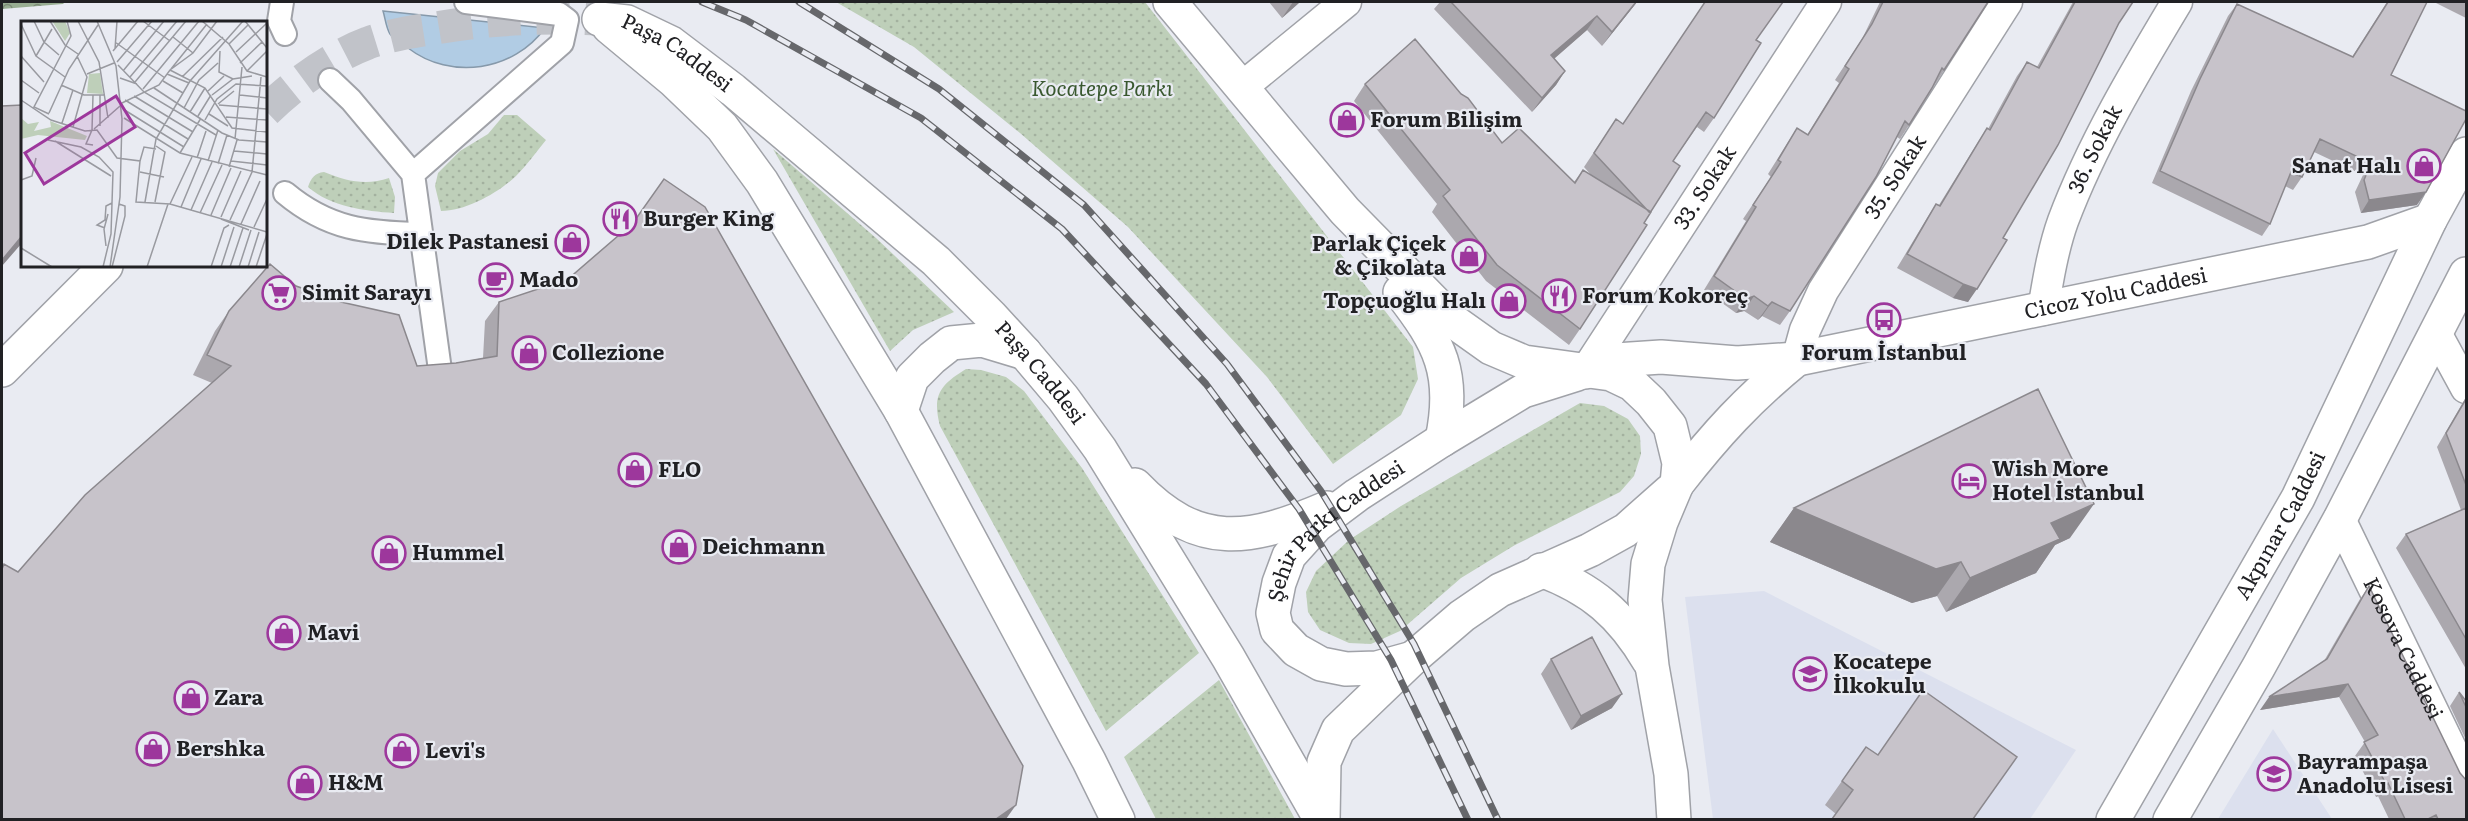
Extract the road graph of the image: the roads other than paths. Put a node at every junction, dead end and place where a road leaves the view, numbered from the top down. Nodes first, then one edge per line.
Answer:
1 (282, 2) edge
2 (466, 2) edge
3 (1170, 2) edge
4 (1346, 2) edge
5 (1826, 2) edge
6 (2007, 2) edge
7 (2177, 2) edge
8 (285, 34) dead end
9 (330, 80) dead end
10 (1241, 88) junction
11 (2466, 154) edge
12 (413, 174) junction
13 (285, 193) dead end
14 (2466, 207) edge
15 (1345, 210) junction
16 (2430, 220) junction
17 (421, 234) junction
18 (105, 267) edge
19 (2466, 274) edge
20 (2043, 310) junction
21 (2436, 333) junction
22 (1025, 353) junction
23 (1797, 359) junction
24 (2, 369) edge
25 (440, 370) edge
26 (1585, 372) junction
27 (2466, 388) edge
28 (901, 411) junction
29 (1442, 440) junction
30 (1100, 449) junction
31 (1677, 484) junction
32 (1357, 495) junction
33 (2340, 519) junction
34 (1541, 570) junction
35 (1413, 658) junction
36 (1652, 666) junction
37 (2466, 779) edge
38 (1118, 819) edge
39 (1322, 819) edge
40 (1674, 819) edge
41 (2113, 819) edge
42 (2169, 819) edge

1 - 8 street
2 - 12 street
3 - 10 main road, Şehir Parkı Caddesi
4 - 10 street
5 - 26 street, 33. Sokak
6 - 23 street, 35. Sokak
7 - 20 street, 36. Sokak
9 - 12 street
10 - 15 main road, Şehir Parkı Caddesi
11 - 16 main road, Akpınar Caddesi
12 - 17 street
13 - 17 street
14 - 16 main road, Cicoz Yolu Caddesi
15 - 26 main road, Şehir Parkı Caddesi
15 - 29 main road, Şehir Parkı Caddesi
16 - 20 main road, Cicoz Yolu Caddesi
16 - 41 main road, Akpınar Caddesi
17 - 25 street
18 - 24 main road
19 - 21 main road
20 - 23 main road, Cicoz Yolu Caddesi
21 - 27 street
21 - 33 main road
22 - 28 main road
22 - 28 main road, Paşa Caddesi
22 - 30 main road, Paşa Caddesi
23 - 26 main road, Cicoz Yolu Caddesi
23 - 31 main road
26 - 29 main road, Şehir Parkı Caddesi
26 - 31 main road, Şehir Parkı Caddesi
28 - 38 main road, Paşa Caddesi
29 - 32 main road, Şehir Parkı Caddesi
30 - 32 main road
30 - 39 main road, Paşa Caddesi
31 - 34 main road, Şehir Parkı Caddesi
31 - 36 main road, Şehir Parkı Caddesi
32 - 35 main road, Şehir Parkı Caddesi
33 - 37 street, Kosova Caddesi
33 - 42 main road
34 - 35 main road, Şehir Parkı Caddesi
34 - 36 main road, Şehir Parkı Caddesi
35 - 39 main road
36 - 40 main road, Şehir Parkı Caddesi

